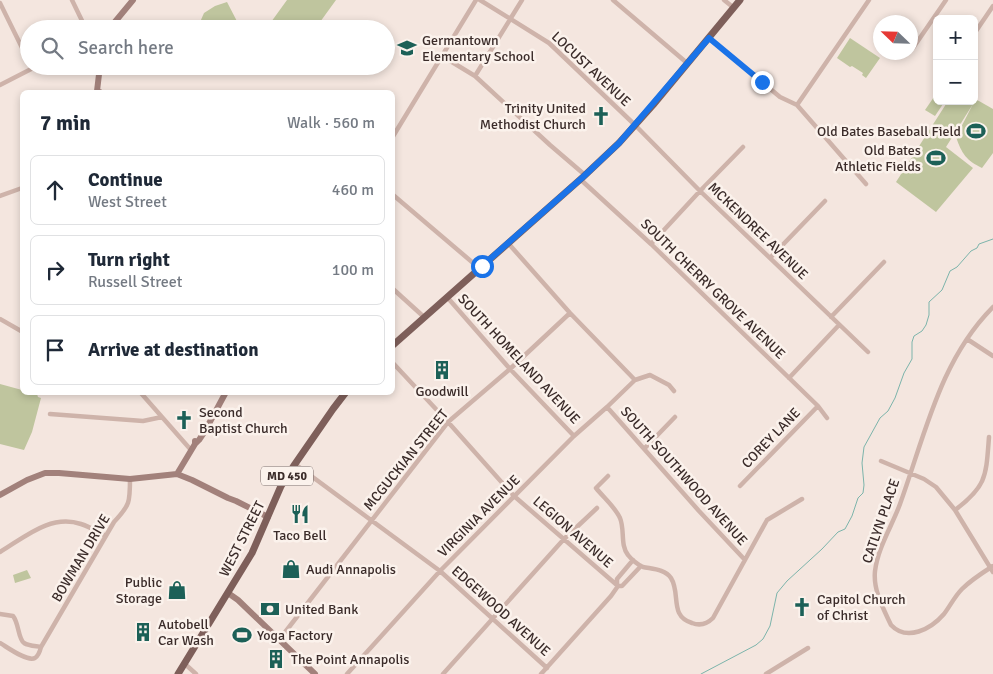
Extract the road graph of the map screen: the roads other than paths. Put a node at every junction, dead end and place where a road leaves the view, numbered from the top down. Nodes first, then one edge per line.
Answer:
1 (72, 0) edge
2 (133, 0) edge
3 (476, 0) edge
4 (480, 0) edge
5 (522, 0) edge
6 (613, 0) edge
7 (724, 0) edge
8 (740, 0) edge
9 (869, 0) edge
10 (946, 0) edge
11 (0, 3) edge
12 (993, 6) edge
13 (734, 8) junction
14 (511, 18) junction
15 (82, 20) edge
16 (116, 20) edge
17 (978, 28) edge
18 (709, 38) junction
19 (918, 41) edge
20 (20, 44) edge
21 (442, 56) junction
22 (687, 63) junction
23 (20, 74) edge
24 (99, 75) edge
25 (475, 76) junction
26 (0, 85) edge
27 (98, 90) edge
28 (797, 105) junction
29 (634, 125) junction
30 (395, 133) edge
31 (743, 147) dead end
32 (583, 177) junction
33 (866, 184) dead end
34 (20, 190) edge
35 (700, 191) junction
36 (0, 196) edge
37 (395, 197) edge
38 (825, 201) dead end
39 (508, 243) junction
40 (651, 244) junction
41 (770, 258) junction
42 (884, 262) dead end
43 (480, 268) junction
44 (395, 291) edge
45 (447, 297) junction
46 (993, 307) edge
47 (570, 313) junction
48 (424, 317) junction
49 (831, 317) junction
50 (0, 319) edge
51 (839, 325) junction
52 (20, 330) edge
53 (967, 339) junction
54 (395, 343) edge
55 (868, 352) dead end
56 (993, 356) edge
57 (395, 365) edge
58 (510, 369) junction
59 (789, 378) junction
60 (635, 380) junction
61 (674, 391) dead end
62 (143, 395) edge
63 (224, 395) edge
64 (344, 395) edge
65 (818, 406) junction
66 (607, 407) junction
67 (50, 414) dead end
68 (675, 416) dead end
69 (162, 417) junction
70 (827, 418) dead end
71 (448, 422) junction
72 (574, 436) junction
73 (990, 437) dead end
74 (644, 449) junction
75 (191, 450) junction
76 (881, 461) dead end
77 (294, 464) junction
78 (176, 474) junction
79 (910, 474) junction
80 (608, 476) dead end
81 (130, 479) junction
82 (740, 486) dead end
83 (0, 495) edge
84 (514, 496) junction
85 (802, 499) dead end
86 (597, 508) dead end
87 (955, 510) junction
88 (268, 517) junction
89 (372, 520) junction
90 (106, 536) junction
91 (564, 539) junction
92 (0, 552) edge
93 (634, 560) junction
94 (745, 560) junction
95 (641, 566) junction
96 (992, 568) edge
97 (440, 571) junction
98 (617, 586) junction
99 (228, 593) junction
100 (0, 614) edge
101 (493, 618) junction
102 (279, 640) junction
103 (0, 643) edge
104 (41, 647) junction
105 (808, 648) dead end
106 (185, 664) junction
107 (547, 668) junction
108 (178, 674) edge
109 (196, 674) edge
110 (315, 674) edge
111 (346, 674) edge
112 (443, 674) edge
113 (541, 674) edge
114 (766, 674) edge

1 - 15 street
2 - 16 street
3 - 21 street
4 - 14 street, LOCUST AVENUE
5 - 14 street
6 - 22 street
7 - 13 street
8 - 13 main road
9 - 28 street
10 - 19 street
11 - 20 street
12 - 17 street
13 - 18 main road
14 - 25 street
14 - 29 street, LOCUST AVENUE
18 - 22 main road
18 - 28 street
21 - 25 street, SOUTH CHERRY GROVE AVENUE
21 - 30 street
22 - 29 main road
23 - 26 street
24 - 27 street
25 - 32 street, SOUTH CHERRY GROVE AVENUE
28 - 33 street
29 - 32 main road
29 - 35 street, MCKENDREE AVENUE
31 - 35 street
32 - 39 main road
32 - 40 street, SOUTH CHERRY GROVE AVENUE
34 - 36 street
35 - 40 street
35 - 41 street, MCKENDREE AVENUE
37 - 43 street
38 - 41 street
39 - 43 main road
39 - 47 street
40 - 59 street, SOUTH CHERRY GROVE AVENUE
41 - 49 street, MCKENDREE AVENUE
42 - 49 street
43 - 45 main road
44 - 48 street
45 - 48 main road
45 - 58 street, SOUTH HOMELAND AVENUE
46 - 53 street, CATLYN PLACE
47 - 58 street, MCGUCKIAN STREET
47 - 60 street
48 - 54 main road
49 - 51 street, MCKENDREE AVENUE
50 - 52 street
51 - 55 street, MCKENDREE AVENUE
51 - 59 street
53 - 56 street
53 - 79 street, CATLYN PLACE
57 - 71 street, LEGION AVENUE
58 - 71 street, MCGUCKIAN STREET
58 - 72 street, SOUTH HOMELAND AVENUE
59 - 65 street, SOUTH CHERRY GROVE AVENUE
60 - 61 street
60 - 66 street, VIRGINIA AVENUE
62 - 69 street
63 - 75 street
64 - 77 main road, WEST STREET / MD 450
65 - 70 street, SOUTH CHERRY GROVE AVENUE
65 - 82 street, COREY LANE
66 - 72 street, VIRGINIA AVENUE
66 - 74 street, SOUTH SOUTHWOOD AVENUE
67 - 69 street
68 - 74 street
69 - 75 street
71 - 84 street, LEGION AVENUE
71 - 89 street, MCGUCKIAN STREET
72 - 84 street, VIRGINIA AVENUE
73 - 87 street
74 - 94 street, SOUTH SOUTHWOOD AVENUE
75 - 78 street
76 - 79 street
77 - 88 main road, WEST STREET / MD 450
77 - 89 street, EDGEWOOD AVENUE
78 - 81 street
78 - 88 street
79 - 87 street
79 - 96 street, CATLYN PLACE
80 - 93 street
81 - 83 street
81 - 90 street, BOWMAN DRIVE
84 - 91 street, LEGION AVENUE
84 - 97 street, VIRGINIA AVENUE
85 - 94 street
86 - 91 street
87 - 96 street
88 - 99 main road, WEST STREET / MD 450
89 - 97 street, EDGEWOOD AVENUE
89 - 102 street, MCGUCKIAN STREET
90 - 92 street
90 - 104 street, BOWMAN DRIVE
91 - 98 street, LEGION AVENUE
91 - 101 street
93 - 95 street
93 - 98 street
94 - 95 street
95 - 98 street
97 - 101 street, EDGEWOOD AVENUE
97 - 111 street, VIRGINIA AVENUE
98 - 107 street
99 - 102 street
99 - 106 main road, WEST STREET / MD 450
100 - 104 street
101 - 107 street, EDGEWOOD AVENUE
101 - 112 street
102 - 110 street
103 - 104 street
105 - 114 street
106 - 108 main road, WEST STREET / MD 450
106 - 109 street
107 - 113 street

